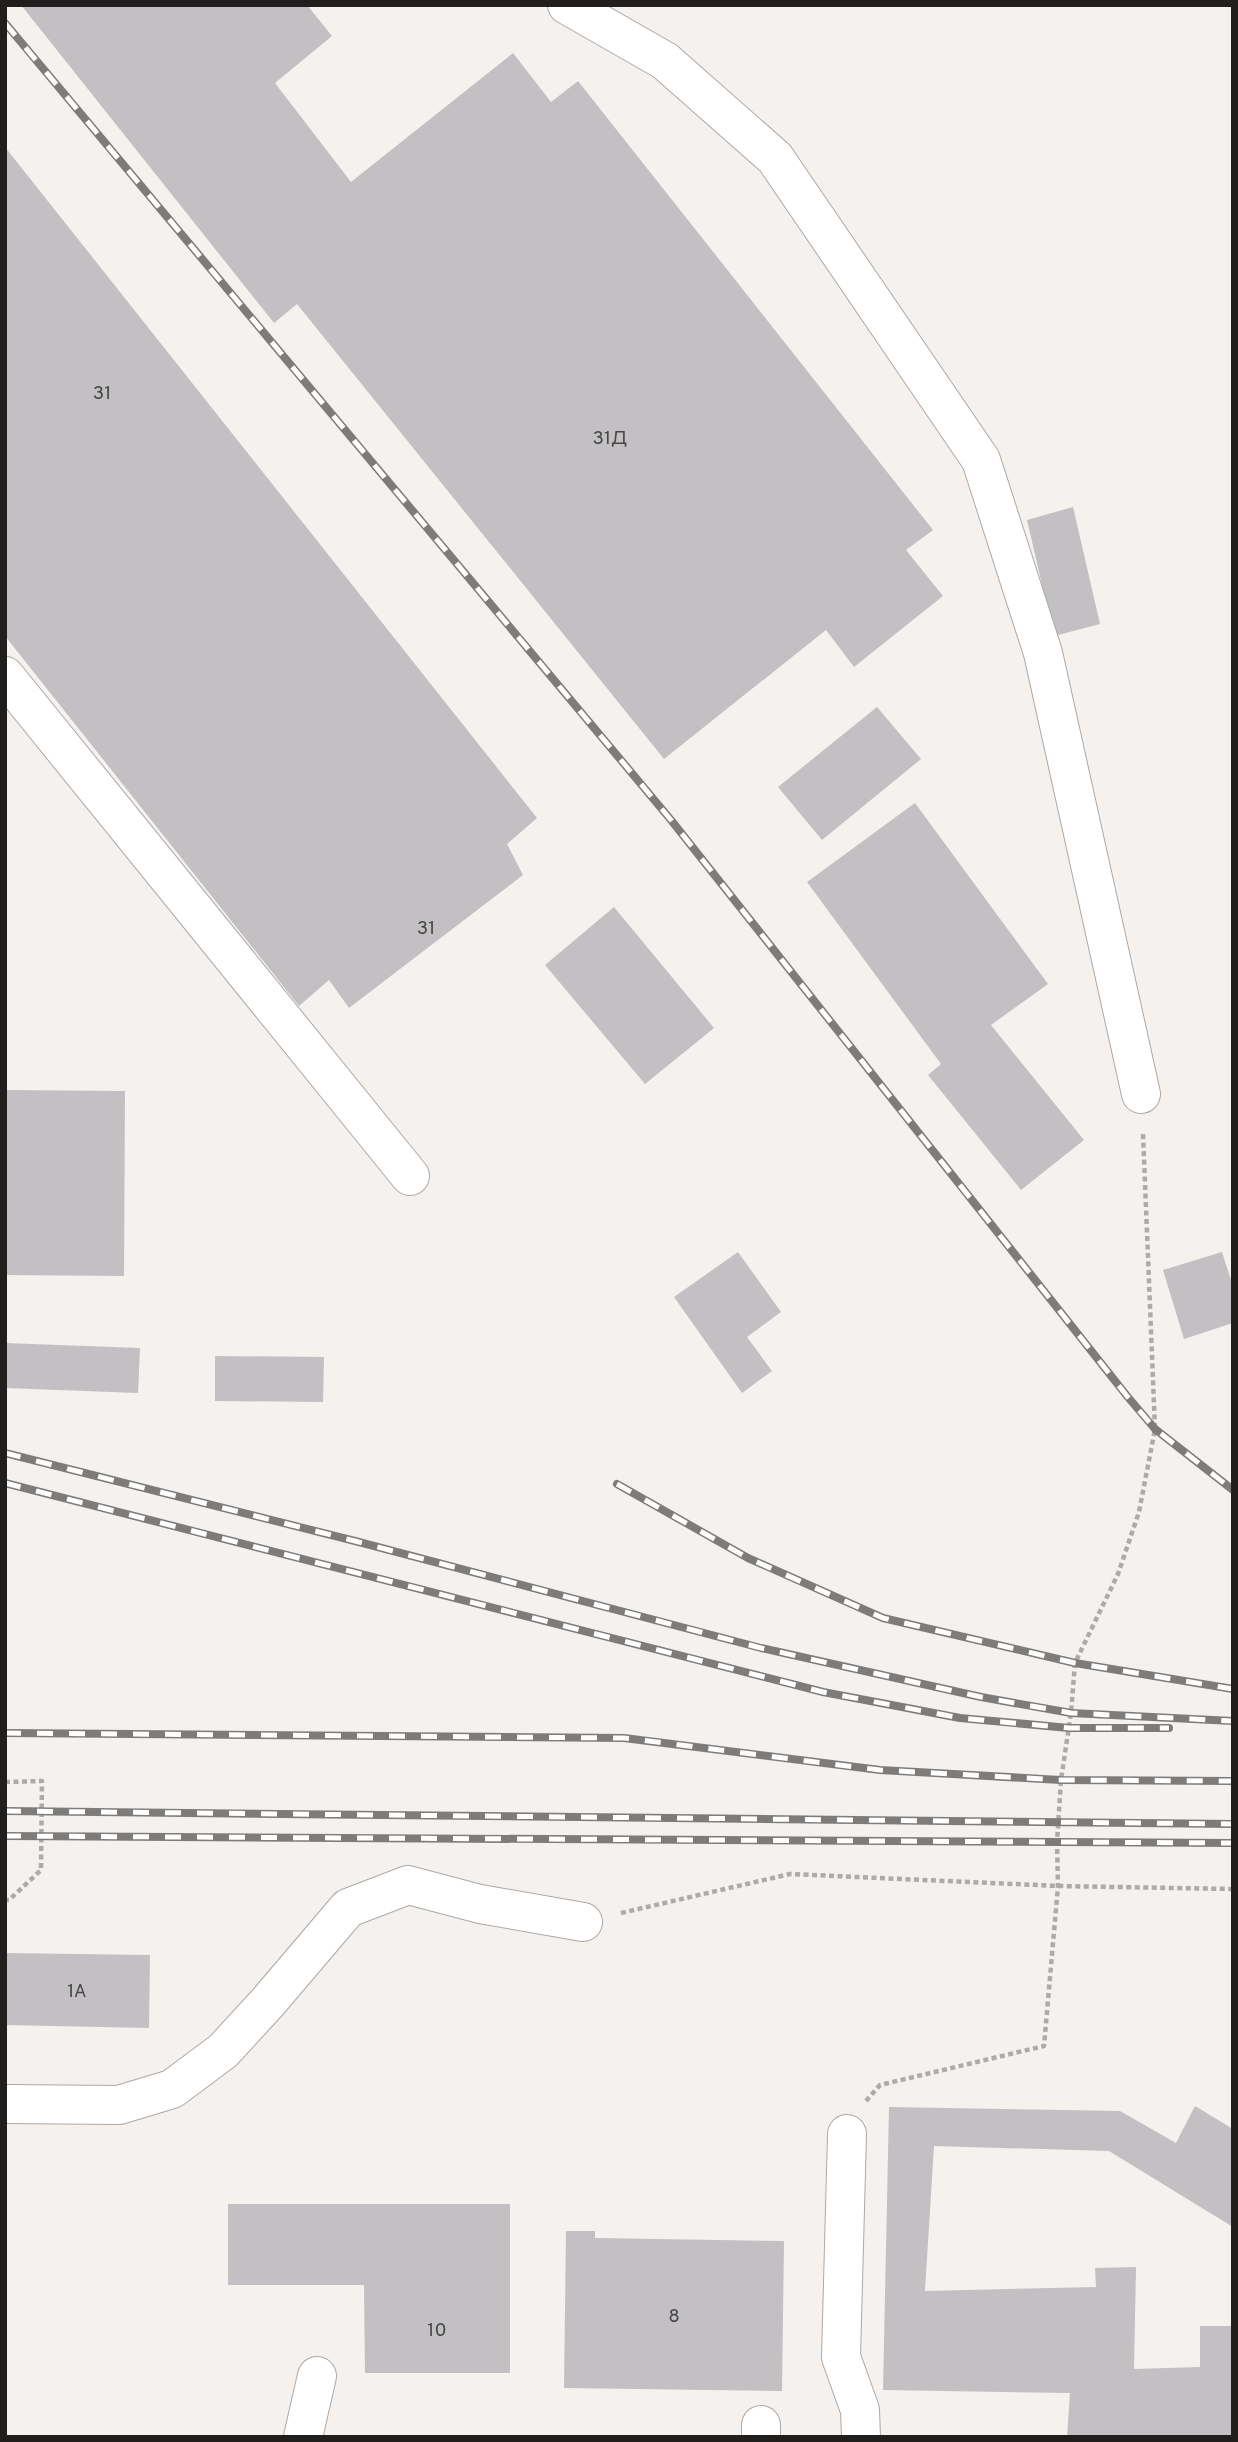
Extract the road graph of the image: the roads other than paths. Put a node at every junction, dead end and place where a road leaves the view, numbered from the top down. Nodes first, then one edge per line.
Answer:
1 (567, 5) edge
2 (5, 676) edge
3 (1141, 1094) road end
4 (410, 1176) dead end
5 (583, 1922) road end
6 (5, 2104) edge
7 (848, 2134) road end
8 (317, 2375) dead end
9 (303, 2437) edge
10 (861, 2437) edge

1 - 3 lane
2 - 4 lane
5 - 6 lane
7 - 10 lane
8 - 9 lane

